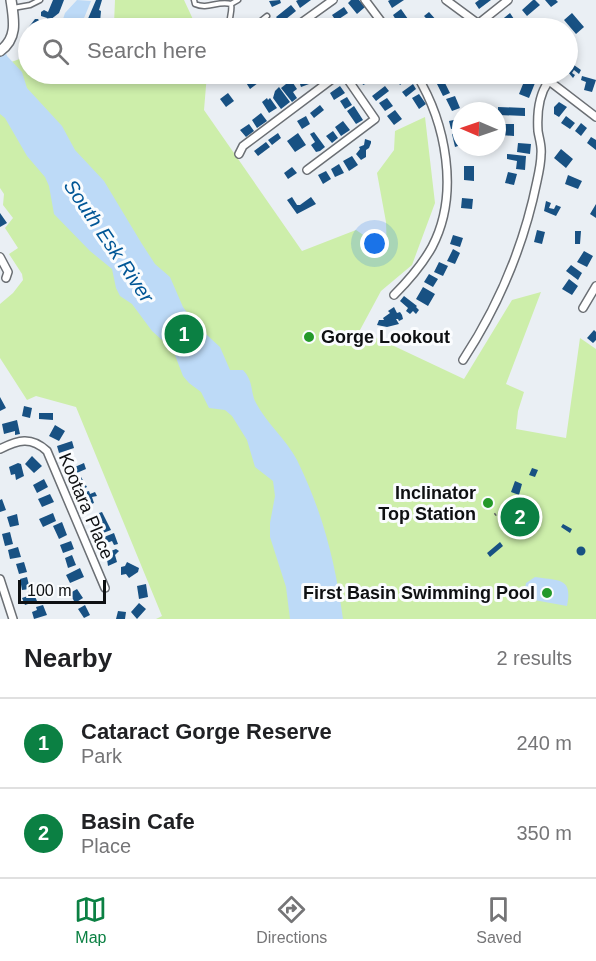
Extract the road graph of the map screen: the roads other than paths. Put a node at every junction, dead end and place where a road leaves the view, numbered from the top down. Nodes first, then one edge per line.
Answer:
1 (40, 0) edge
2 (194, 0) edge
3 (238, 0) edge
4 (333, 0) edge
5 (365, 0) edge
6 (446, 0) edge
7 (508, 0) edge
8 (12, 4) edge
9 (231, 4) junction
10 (267, 16) dead end
11 (230, 18) edge
12 (264, 18) edge
13 (313, 18) edge
14 (378, 18) edge
15 (470, 18) edge
16 (489, 18) edge
17 (2, 49) edge
18 (328, 84) edge
19 (349, 84) edge
20 (421, 84) edge
21 (547, 84) edge
22 (551, 84) edge
23 (596, 117) edge
24 (239, 154) dead end
25 (307, 170) dead end
26 (0, 257) edge
27 (3, 276) edge
28 (596, 286) edge
29 (394, 295) dead end
30 (583, 308) dead end
31 (463, 360) dead end
32 (0, 448) edge
33 (0, 579) edge
34 (105, 588) dead end
35 (4, 603) edge
36 (13, 619) edge

1 - 8 lane
2 - 9 lane
3 - 9 lane
4 - 13 street
5 - 14 street
6 - 15 street
7 - 16 street
8 - 17 street
9 - 11 lane
10 - 12 lane
18 - 24 street
19 - 25 street
20 - 29 street
21 - 31 street
22 - 23 street
26 - 27 street
28 - 30 street
32 - 34 street, Kootara Place
33 - 35 street
35 - 36 street

